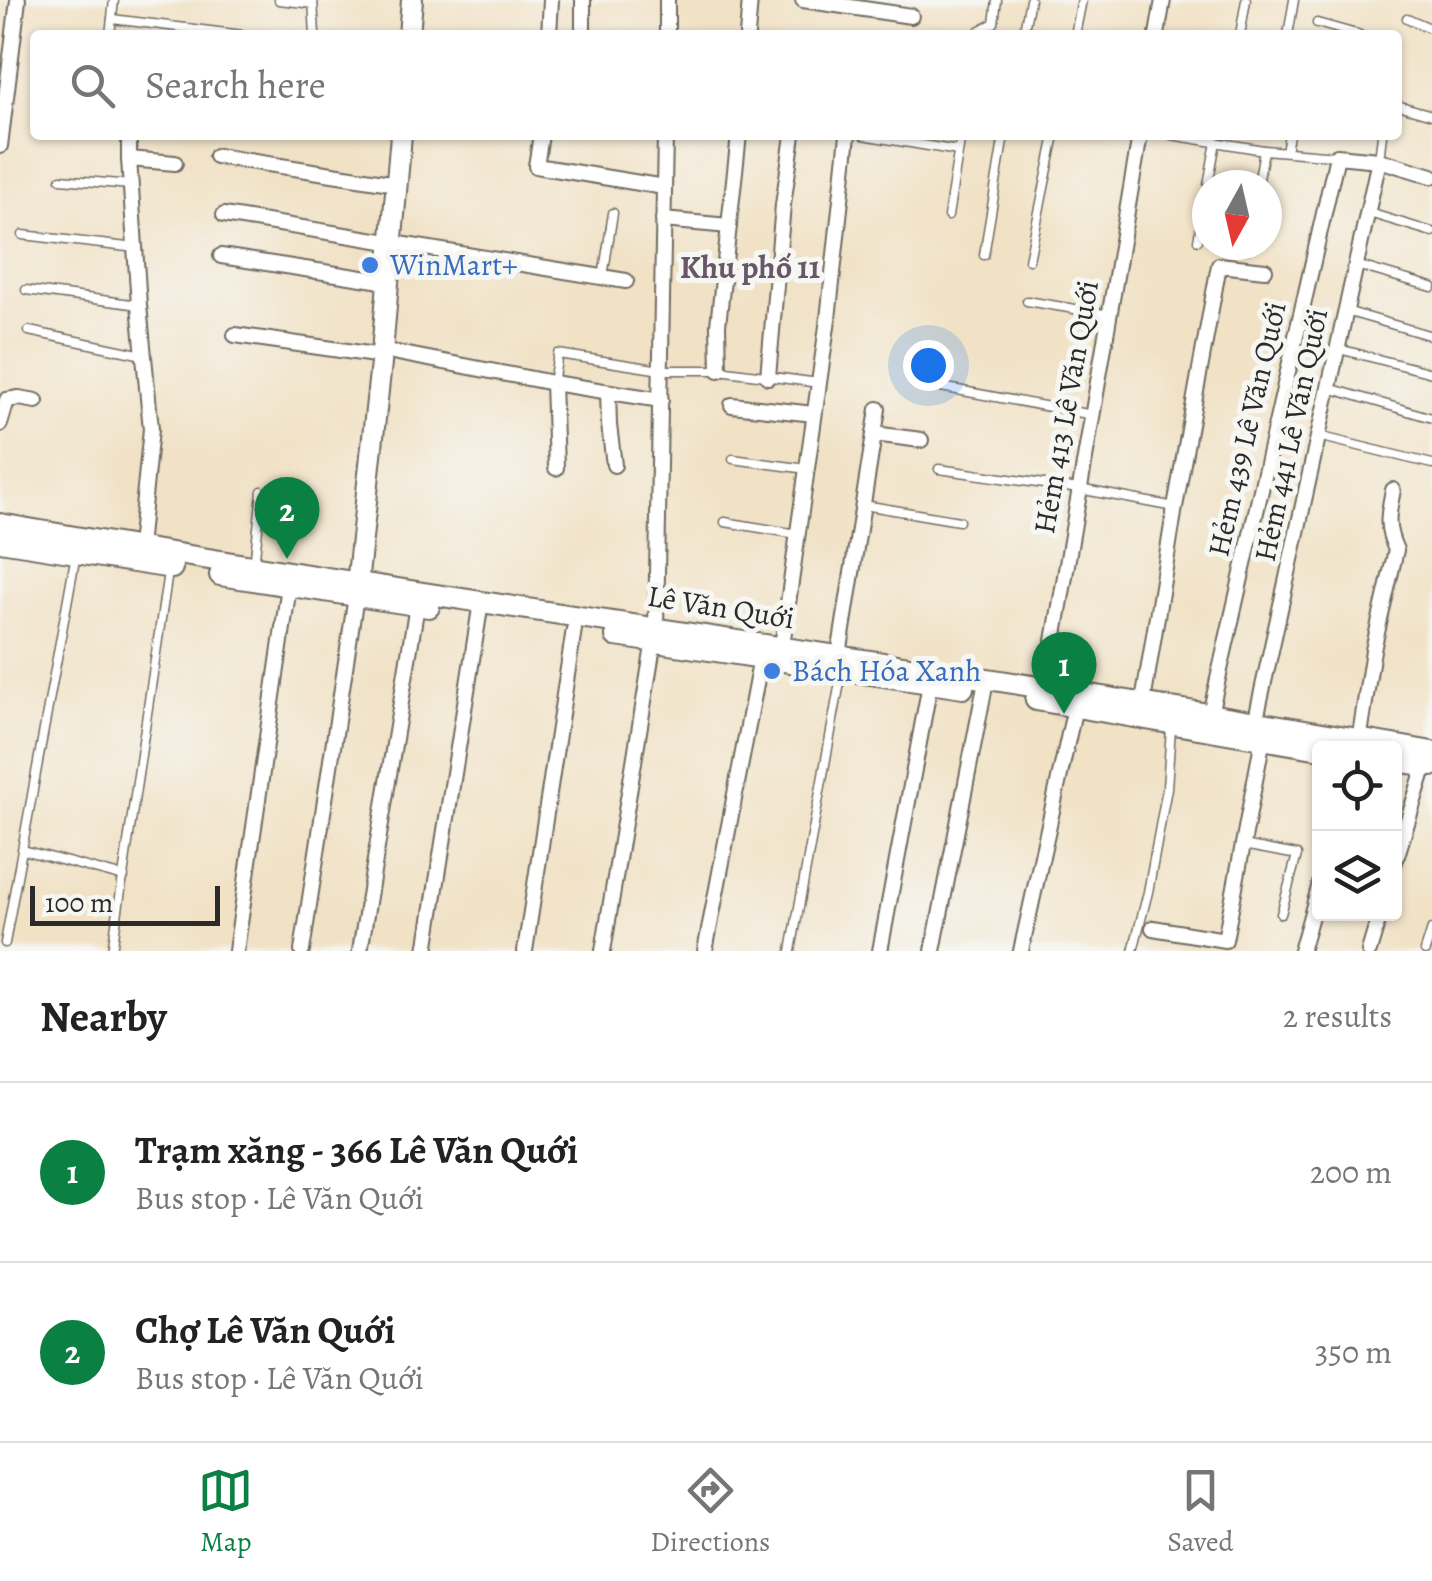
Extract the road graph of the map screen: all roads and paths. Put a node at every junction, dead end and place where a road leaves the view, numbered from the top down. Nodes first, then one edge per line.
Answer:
1 (18, 0) edge
2 (114, 0) edge
3 (279, 0) edge
4 (412, 0) edge
5 (551, 0) edge
6 (584, 0) edge
7 (666, 0) edge
8 (750, 0) edge
9 (804, 0) edge
10 (997, 0) edge
11 (1030, 0) edge
12 (1082, 0) edge
13 (1163, 0) edge
14 (1246, 0) edge
15 (1294, 0) edge
16 (313, 2) edge
17 (911, 16) dead end
18 (1407, 18) dead end
19 (112, 19) junction
20 (1317, 23) dead end
21 (1432, 29) edge
22 (111, 30) edge
23 (202, 30) edge
24 (315, 30) edge
25 (409, 30) edge
26 (549, 30) edge
27 (583, 30) edge
28 (666, 30) edge
29 (747, 30) edge
30 (981, 30) edge
31 (1024, 30) edge
32 (1077, 30) edge
33 (1158, 30) edge
34 (1241, 30) edge
35 (1289, 30) edge
36 (1342, 30) edge
37 (1402, 107) edge
38 (1432, 116) edge
39 (129, 140) edge
40 (401, 140) edge
41 (539, 140) edge
42 (665, 140) edge
43 (738, 140) edge
44 (791, 140) edge
45 (847, 140) edge
46 (893, 140) edge
47 (960, 140) edge
48 (1003, 140) edge
49 (1054, 140) edge
50 (1139, 140) edge
51 (1203, 140) edge
52 (1288, 140) edge
53 (1381, 140) edge
54 (1216, 142) junction
55 (0, 146) edge
56 (1264, 150) junction
57 (958, 151) junction
58 (1286, 151) junction
59 (216, 156) dead end
60 (1337, 156) junction
61 (129, 159) junction
62 (1379, 160) junction
63 (176, 163) dead end
64 (1211, 170) edge
65 (1261, 170) edge
66 (1432, 176) edge
67 (61, 178) dead end
68 (397, 184) junction
69 (131, 185) junction
70 (664, 187) junction
71 (613, 212) dead end
72 (1369, 213) junction
73 (224, 215) dead end
74 (948, 216) dead end
75 (663, 220) junction
76 (729, 226) junction
77 (1432, 232) edge
78 (23, 235) dead end
79 (392, 242) junction
80 (136, 248) junction
81 (984, 254) dead end
82 (221, 256) dead end
83 (1028, 260) dead end
84 (1356, 266) junction
85 (1265, 270) dead end
86 (603, 277) junction
87 (626, 281) dead end
88 (388, 282) junction
89 (1432, 287) edge
90 (26, 290) dead end
91 (1027, 301) dead end
92 (139, 305) junction
93 (1346, 311) junction
94 (1110, 315) junction
95 (29, 331) dead end
96 (235, 335) dead end
97 (1432, 336) edge
98 (1339, 349) junction
99 (382, 353) junction
100 (143, 356) junction
101 (661, 370) junction
102 (718, 370) junction
103 (1432, 373) edge
104 (768, 377) junction
105 (818, 383) junction
106 (553, 384) junction
107 (941, 387) dead end
108 (1329, 388) junction
109 (608, 392) junction
110 (661, 400) junction
111 (36, 402) dead end
112 (732, 405) dead end
113 (878, 410) dead end
114 (814, 414) junction
115 (1093, 416) junction
116 (1432, 418) edge
117 (0, 424) edge
118 (874, 434) junction
119 (1318, 436) junction
120 (920, 440) dead end
121 (734, 460) dead end
122 (1432, 464) edge
123 (614, 465) dead end
124 (556, 468) dead end
125 (939, 468) dead end
126 (806, 469) junction
127 (1080, 488) junction
128 (262, 490) dead end
129 (1393, 490) dead end
130 (864, 505) junction
131 (1175, 506) junction
132 (960, 521) dead end
133 (725, 522) dead end
134 (0, 524) edge
135 (797, 534) junction
136 (0, 541) edge
137 (76, 553) junction
138 (138, 555) junction
139 (254, 566) junction
140 (168, 567) junction
141 (289, 586) junction
142 (357, 589) junction
143 (417, 605) junction
144 (479, 608) junction
145 (574, 630) junction
146 (655, 635) junction
147 (782, 646) junction
148 (761, 658) junction
149 (841, 663) junction
150 (932, 677) junction
151 (1046, 688) junction
152 (984, 691) junction
153 (1143, 702) junction
154 (1075, 707) junction
155 (1210, 714) junction
156 (1173, 716) junction
157 (1260, 731) junction
158 (1335, 741) edge
159 (1358, 741) edge
160 (1312, 747) edge
161 (1402, 754) edge
162 (1402, 761) edge
163 (1430, 761) edge
164 (1402, 842) edge
165 (1243, 846) junction
166 (23, 850) junction
167 (124, 877) junction
168 (1312, 911) edge
169 (1281, 914) dead end
170 (1378, 921) edge
171 (1153, 928) dead end
172 (1432, 929) edge
173 (6, 943) dead end
174 (1224, 945) edge
175 (112, 951) edge
176 (236, 951) edge
177 (302, 951) edge
178 (360, 951) edge
179 (426, 951) edge
180 (526, 951) edge
181 (603, 951) edge
182 (705, 951) edge
183 (791, 951) edge
184 (880, 951) edge
185 (933, 951) edge
186 (1021, 951) edge
187 (1133, 951) edge
188 (1300, 951) edge
189 (1368, 951) edge
190 (1426, 951) edge

1 - 55 street
2 - 19 lane
3 - 16 lane
4 - 25 main road
5 - 26 street
6 - 27 street
7 - 28 street
8 - 29 street
9 - 17 street
10 - 30 lane
11 - 31 lane
12 - 32 lane
13 - 33 street
14 - 34 lane
15 - 35 lane
16 - 24 lane
18 - 21 lane
19 - 22 lane
19 - 23 lane
20 - 36 lane
37 - 38 lane
39 - 61 street
40 - 68 main road
41 - 70 street
42 - 70 street
43 - 76 street
44 - 104 street
45 - 105 street
46 - 57 lane
47 - 57 lane
48 - 81 lane
49 - 83 lane
50 - 94 street, Hẻm 413 Lê Văn Quới
51 - 54 lane
52 - 58 lane
53 - 62 lane
54 - 56 lane
54 - 64 lane
56 - 58 lane
56 - 65 lane
57 - 74 lane
58 - 60 lane
59 - 68 street
60 - 62 street
60 - 155 street, Hẻm 439 Lê Văn Quới
61 - 63 street
61 - 69 street
62 - 66 street
62 - 72 street, Hẻm 441 Lê Văn Quới
67 - 69 lane
68 - 79 main road
69 - 80 street
70 - 75 street
71 - 86 lane
72 - 77 lane
72 - 84 street, Hẻm 441 Lê Văn Quới
73 - 79 street
75 - 76 street
75 - 101 street
76 - 102 street
78 - 80 lane
79 - 86 street
79 - 88 main road
80 - 92 street
82 - 88 street
84 - 89 lane
84 - 93 street, Hẻm 441 Lê Văn Quới
85 - 131 street
86 - 87 street
88 - 99 main road
90 - 92 lane
91 - 94 lane
92 - 100 street
93 - 97 lane
93 - 98 street, Hẻm 441 Lê Văn Quới
94 - 115 street, Hẻm 413 Lê Văn Quới
95 - 100 lane
96 - 99 street
98 - 103 lane
98 - 108 street, Hẻm 441 Lê Văn Quới
99 - 106 street
99 - 142 main road
100 - 138 street
101 - 102 lane
101 - 106 lane
101 - 110 street
102 - 104 lane
104 - 105 lane
105 - 114 street
106 - 109 street
106 - 124 street
107 - 115 lane
108 - 116 lane
108 - 119 street, Hẻm 441 Lê Văn Quới
109 - 110 street
109 - 123 street
110 - 146 street
111 - 117 street
112 - 114 street
113 - 118 street
114 - 126 street
115 - 127 street, Hẻm 413 Lê Văn Quới
118 - 120 street
118 - 130 street
119 - 122 lane
119 - 157 street, Hẻm 441 Lê Văn Quới
121 - 126 lane
125 - 127 lane
126 - 135 street
127 - 131 lane
127 - 151 street, Hẻm 413 Lê Văn Quới
128 - 139 lane
129 - 159 street
130 - 132 lane
130 - 149 street
131 - 153 street
133 - 135 lane
134 - 138 main road, Lê Văn Quới
135 - 147 street
136 - 137 main road, Lê Văn Quới
137 - 138 main road, Lê Văn Quới
137 - 166 lane
138 - 139 main road, Lê Văn Quới
138 - 140 main road, Lê Văn Quới
139 - 142 main road, Lê Văn Quới
140 - 141 main road, Lê Văn Quới
140 - 167 lane
141 - 142 main road, Lê Văn Quới
141 - 176 street
142 - 143 main road, Lê Văn Quới
142 - 144 main road, Lê Văn Quới
142 - 177 street
143 - 144 main road, Lê Văn Quới
143 - 178 street
144 - 145 main road, Lê Văn Quới
144 - 146 main road, Lê Văn Quới
144 - 179 street
145 - 146 main road, Lê Văn Quới
145 - 180 street
146 - 147 main road, Lê Văn Quới
146 - 148 main road, Lê Văn Quới
146 - 181 street
147 - 149 main road, Lê Văn Quới
148 - 149 main road, Lê Văn Quới
148 - 182 street
149 - 150 main road, Lê Văn Quới
149 - 183 lane
150 - 151 main road, Lê Văn Quới
150 - 152 main road, Lê Văn Quới
150 - 184 street
151 - 153 main road, Lê Văn Quới
152 - 154 main road, Lê Văn Quới
152 - 185 street
153 - 156 main road, Lê Văn Quới
154 - 156 main road, Lê Văn Quới
154 - 186 street
155 - 156 main road, Lê Văn Quới
155 - 157 main road, Lê Văn Quới
156 - 157 main road, Lê Văn Quới
156 - 187 lane
157 - 158 main road, Lê Văn Quới
157 - 160 main road, Lê Văn Quới
157 - 165 street, Hẻm 441 Lê Văn Quới
161 - 163 main road, Lê Văn Quới
162 - 163 main road
163 - 164 street
165 - 169 lane
165 - 174 street, Hẻm 441 Lê Văn Quới
166 - 167 lane
166 - 173 lane
167 - 175 lane
168 - 188 street
170 - 189 street
171 - 174 street
172 - 190 lane

